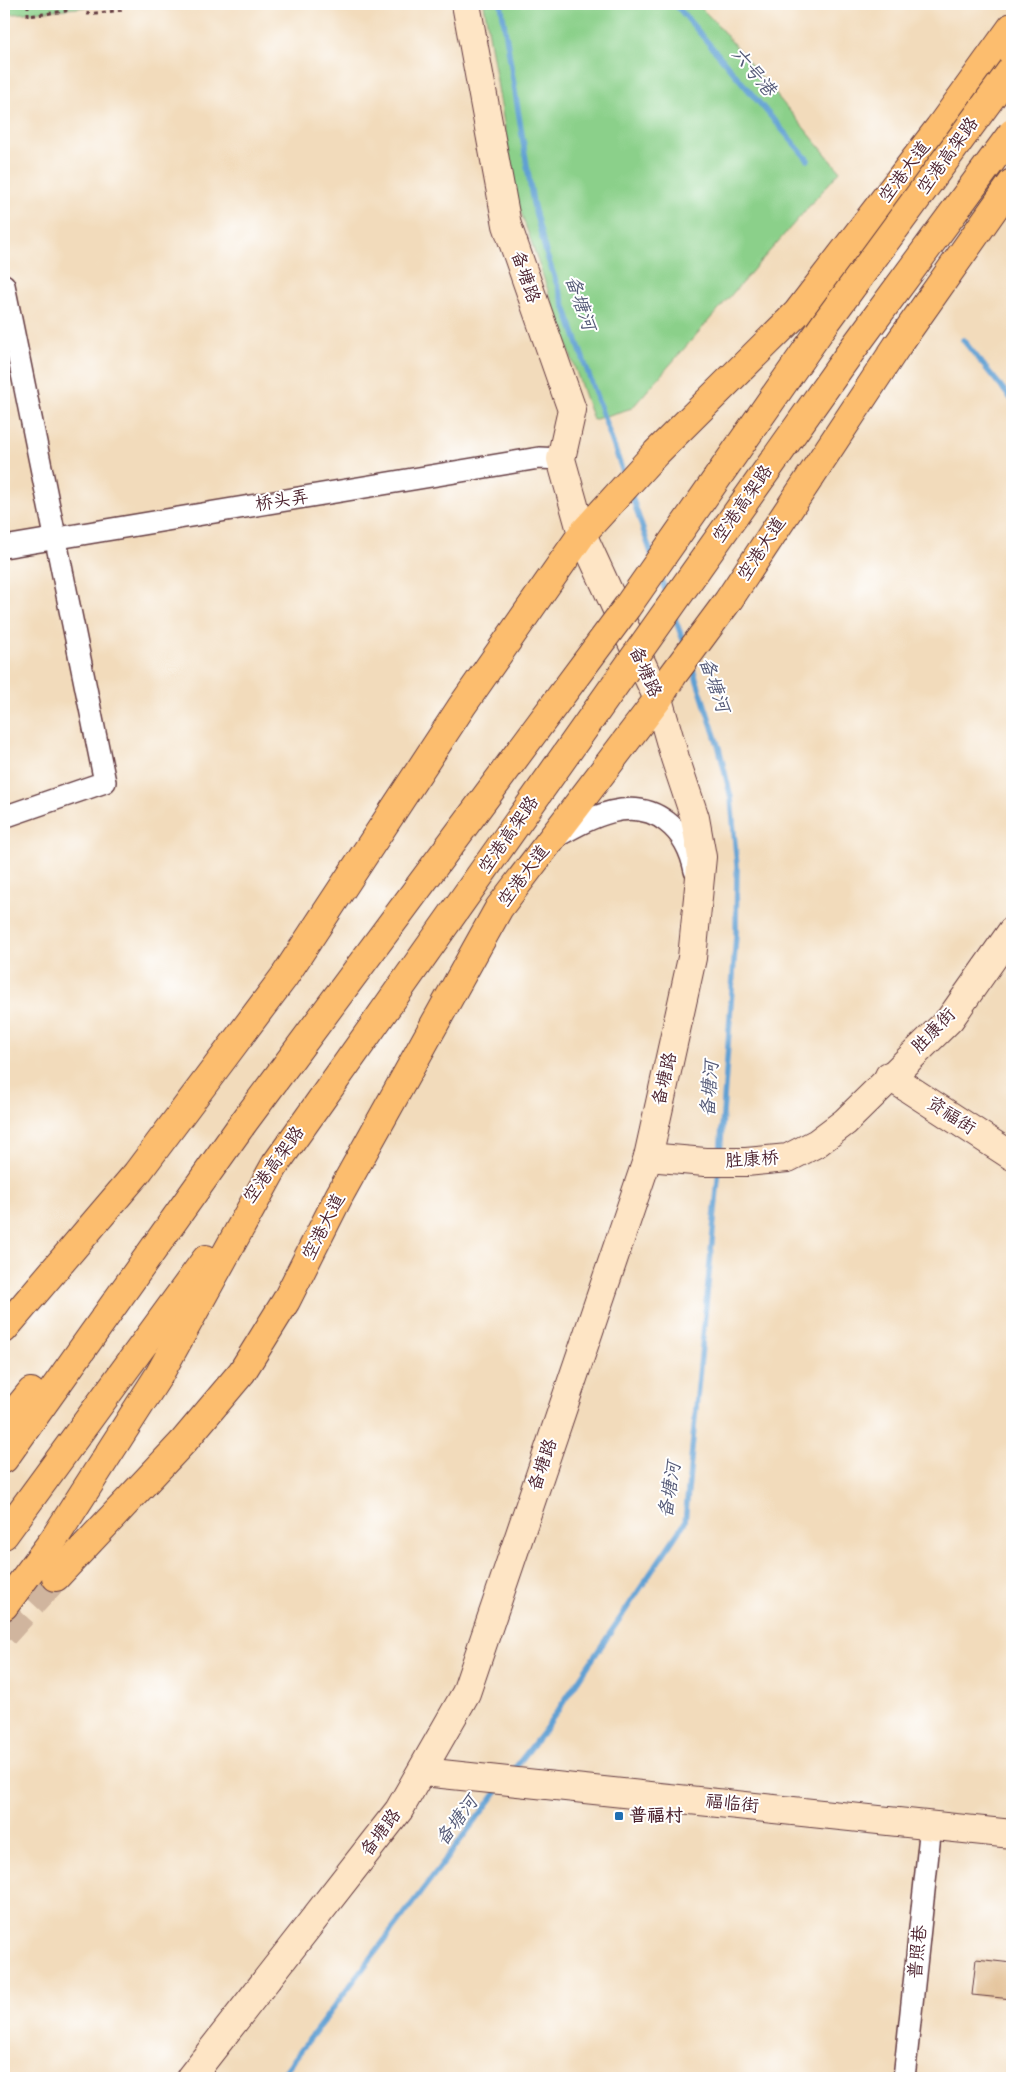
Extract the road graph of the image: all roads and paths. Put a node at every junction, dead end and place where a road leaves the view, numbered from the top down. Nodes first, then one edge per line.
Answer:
1 (28, 4) edge
2 (66, 4) edge
3 (88, 4) edge
4 (123, 4) edge
5 (466, 4) edge
6 (1012, 27) edge
7 (1012, 69) edge
8 (1012, 133) edge
9 (1012, 183) edge
10 (4, 285) edge
11 (561, 459) junction
12 (582, 534) junction
13 (54, 538) junction
14 (4, 547) edge
15 (658, 699) junction
16 (4, 818) edge
17 (551, 839) junction
18 (700, 892) junction
19 (1012, 931) edge
20 (889, 1076) junction
21 (845, 1122) joint
22 (241, 1126) junction
23 (1012, 1156) edge
24 (648, 1157) junction
25 (275, 1165) junction
26 (4, 1329) edge
27 (4, 1425) edge
28 (4, 1459) edge
29 (4, 1535) edge
30 (56, 1577) tunnel mouth
31 (4, 1606) edge
32 (423, 1772) junction
33 (931, 1825) junction
34 (1012, 1834) edge
35 (190, 2078) edge
36 (904, 2078) edge

1 - 2 path
3 - 4 path
5 - 11 street, 备塘路
6 - 12 main road, 空港大道
7 - 22 main road, 空港高架路, bridge
8 - 25 main road, 空港高架路, bridge
9 - 15 main road, 空港大道
10 - 13 street
11 - 12 street, 备塘路
11 - 13 street, 桥头弄
12 - 15 street, 备塘路
12 - 26 main road, 空港大道
13 - 14 street, 桥头弄
13 - 16 street
15 - 17 main road, 空港大道
15 - 18 street, 备塘路
17 - 18 street
17 - 30 main road, 空港大道
18 - 24 street, 备塘路
19 - 20 street, 胜康街
20 - 21 street, 胜康街
20 - 23 street, 资福街
21 - 24 street, 胜康桥
22 - 27 main road
22 - 28 main road, 空港高架路
24 - 32 street, 备塘路
25 - 29 main road, 空港高架路
25 - 31 main road
32 - 33 street, 福临街
32 - 35 street, 备塘路
33 - 34 street, 福临街
33 - 36 street, 普照巷

